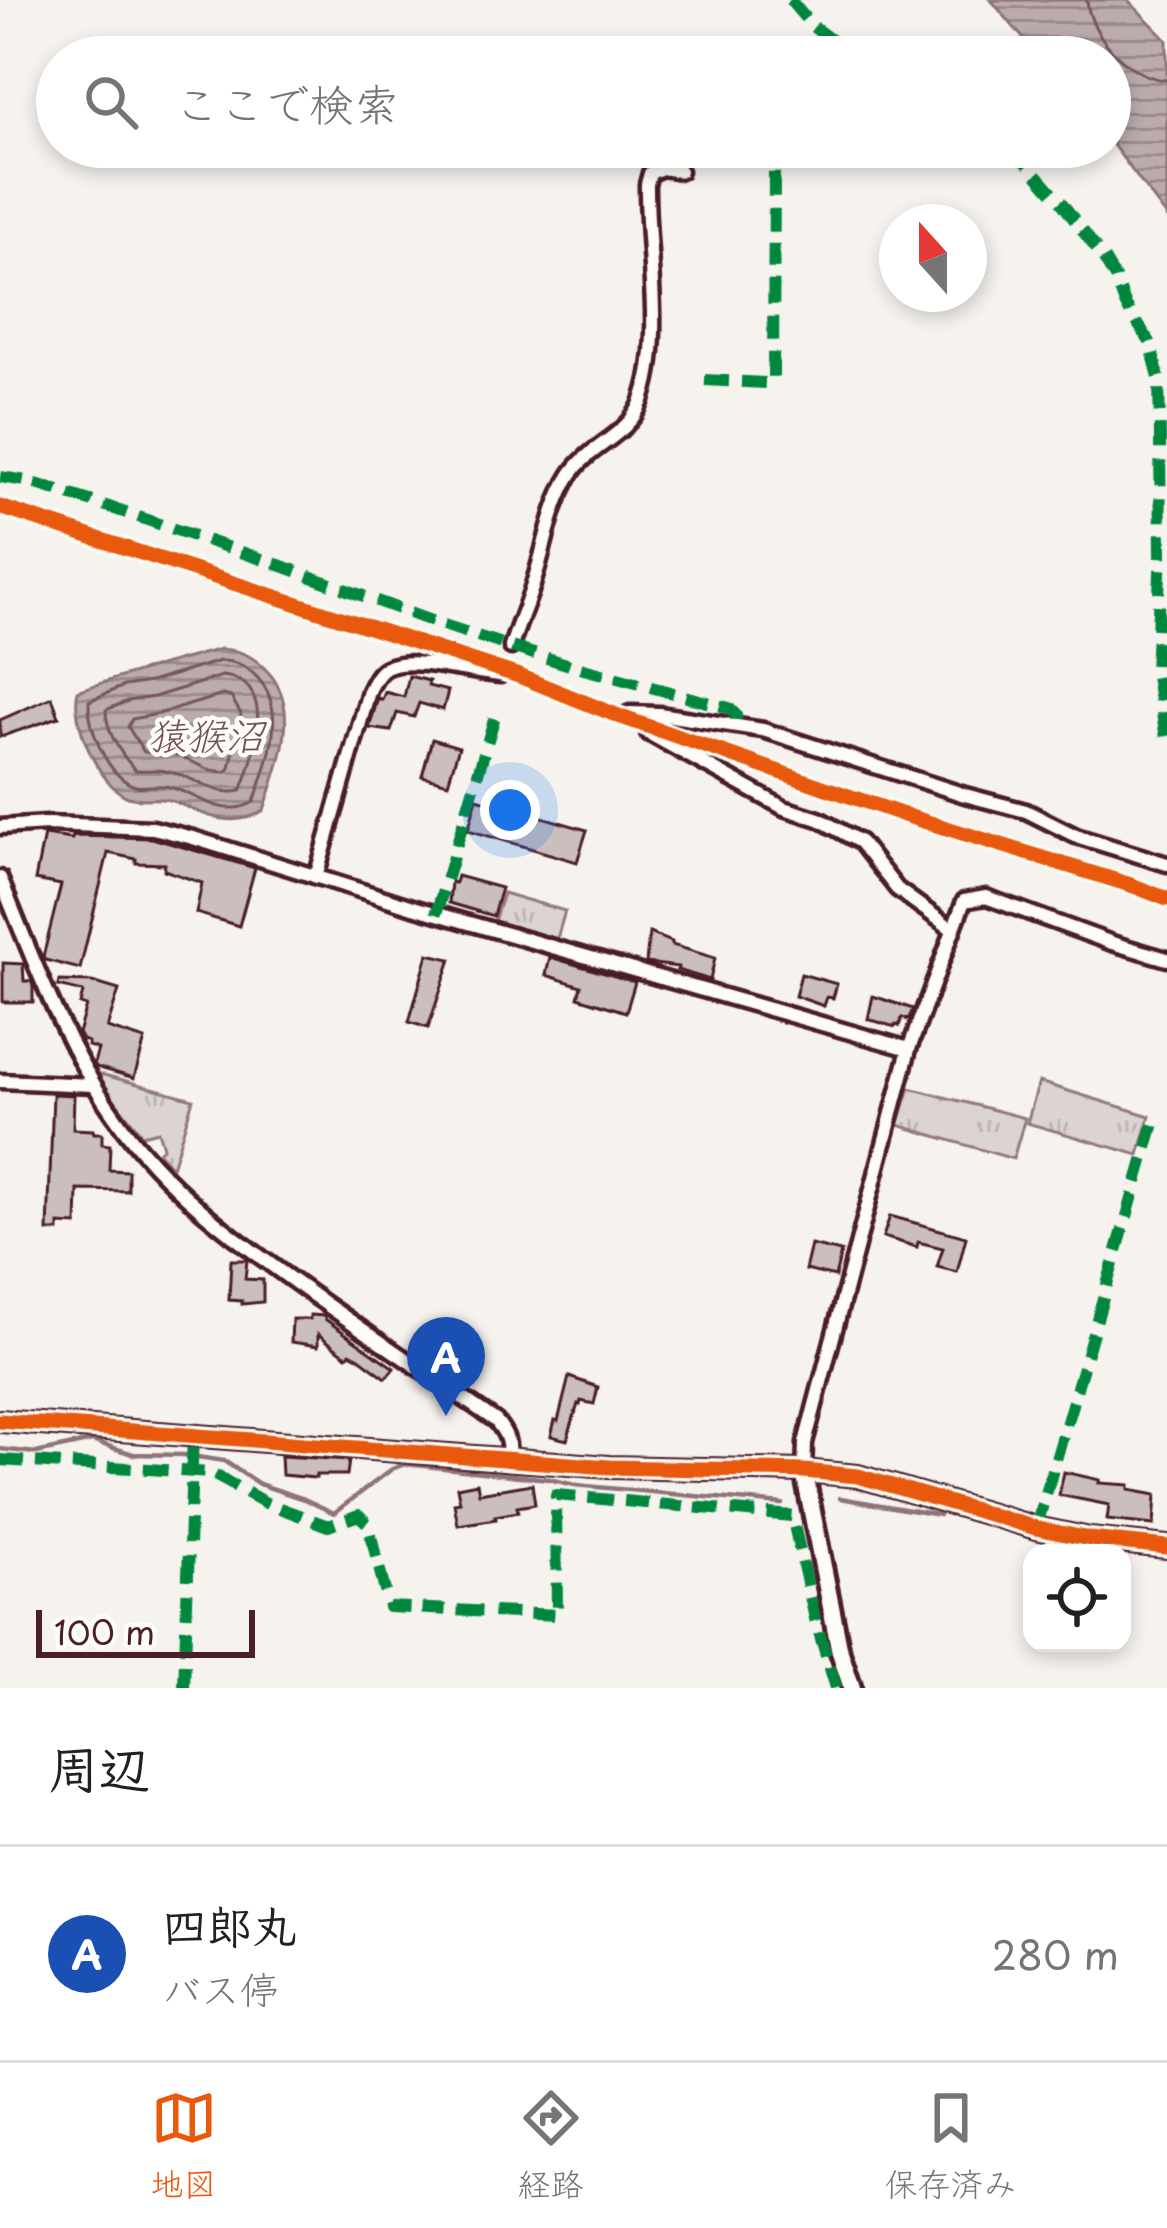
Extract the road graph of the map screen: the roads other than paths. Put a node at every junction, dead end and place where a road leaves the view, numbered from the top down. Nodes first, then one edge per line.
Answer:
1 (680, 171) dead end
2 (0, 507) edge
3 (511, 647) dead end
4 (502, 670) junction
5 (621, 717) junction
6 (0, 827) edge
7 (1167, 864) edge
8 (0, 878) edge
9 (316, 878) junction
10 (1167, 898) edge
11 (952, 929) junction
12 (1167, 959) edge
13 (909, 1049) junction
14 (0, 1081) edge
15 (94, 1085) junction
16 (0, 1421) edge
17 (508, 1460) junction
18 (804, 1471) junction
19 (1167, 1546) edge
20 (852, 1688) edge

1 - 3 street
2 - 4 street
4 - 5 street
4 - 9 street
5 - 7 street
5 - 10 street
5 - 11 street
6 - 9 street
8 - 15 street
9 - 13 street
11 - 12 street
11 - 13 street
13 - 18 street
14 - 15 street
15 - 17 street
16 - 17 street
17 - 18 street
18 - 19 street
18 - 20 street

